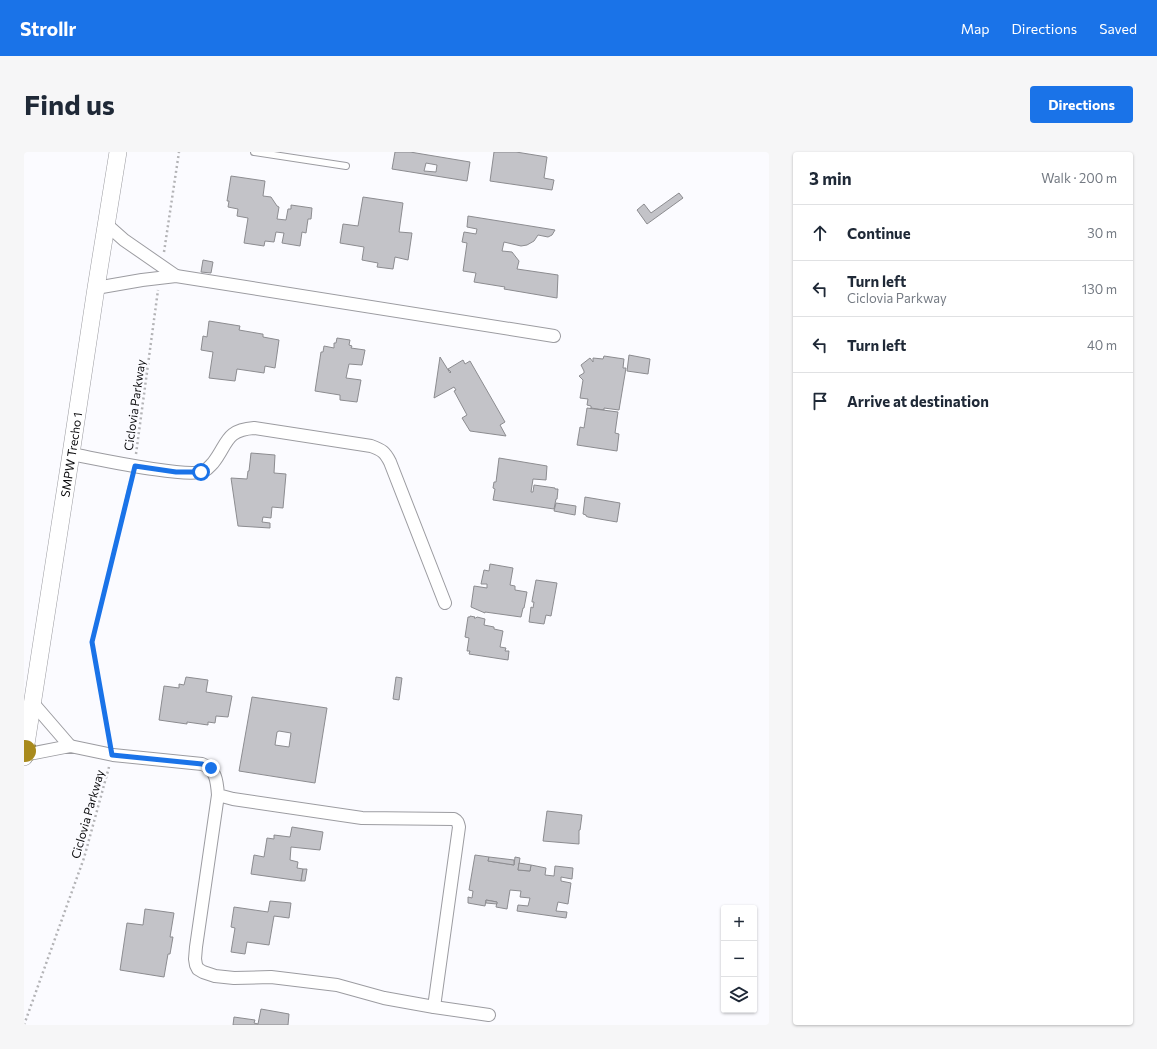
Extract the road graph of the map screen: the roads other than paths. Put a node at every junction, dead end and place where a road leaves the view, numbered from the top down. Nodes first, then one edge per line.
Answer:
1 (118, 152) edge
2 (254, 152) edge
3 (346, 166) dead end
4 (106, 224) junction
5 (161, 272) junction
6 (96, 288) junction
7 (554, 336) dead end
8 (71, 454) junction
9 (444, 603) dead end
10 (32, 702) junction
11 (70, 746) junction
12 (24, 754) edge
13 (218, 795) junction
14 (434, 1007) junction
15 (489, 1015) dead end

1 - 4 street, SMPW Trecho 1
2 - 3 lane
4 - 5 street
4 - 6 street, SMPW Trecho 1
5 - 6 street
5 - 7 street
6 - 8 street, SMPW Trecho 1
8 - 9 street
8 - 10 street, SMPW Trecho 1
10 - 11 street
10 - 12 street, SMPW Trecho 1
11 - 12 street
11 - 13 street
13 - 14 street
13 - 14 street
14 - 15 street

